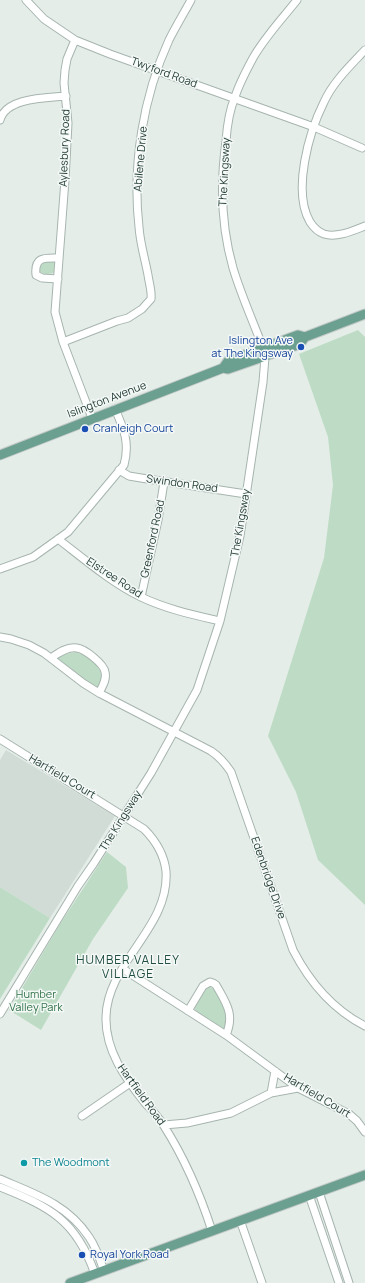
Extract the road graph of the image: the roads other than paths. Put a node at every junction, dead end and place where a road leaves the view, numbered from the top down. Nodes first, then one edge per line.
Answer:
1 (26, 0) edge
2 (191, 0) edge
3 (297, 0) edge
4 (75, 40) junction
5 (365, 50) edge
6 (157, 70) junction
7 (66, 96) junction
8 (234, 98) junction
9 (0, 120) edge
10 (314, 127) junction
11 (362, 148) dead end
12 (365, 226) edge
13 (59, 258) junction
14 (58, 279) junction
15 (365, 314) edge
16 (63, 342) junction
17 (264, 352) junction
18 (115, 409) junction
19 (92, 418) junction
20 (0, 455) edge
21 (119, 470) junction
22 (164, 482) junction
23 (246, 494) junction
24 (58, 539) junction
25 (0, 569) edge
26 (141, 597) junction
27 (220, 622) junction
28 (0, 637) edge
29 (51, 658) junction
30 (99, 693) junction
31 (174, 732) junction
32 (0, 739) edge
33 (124, 816) junction
34 (123, 969) junction
35 (188, 1011) junction
36 (0, 1014) edge
37 (365, 1026) edge
38 (226, 1035) junction
39 (276, 1071) junction
40 (130, 1083) junction
41 (298, 1088) junction
42 (271, 1093) junction
43 (82, 1116) dead end
44 (164, 1125) junction
45 (365, 1132) edge
46 (365, 1175) edge
47 (0, 1179) edge
48 (0, 1187) edge
49 (319, 1192) junction
50 (309, 1195) junction
51 (240, 1220) junction
52 (81, 1227) junction
53 (212, 1231) junction
54 (74, 1232) junction
55 (104, 1271) junction
56 (95, 1274) junction
57 (70, 1283) edge
58 (262, 1283) edge
59 (339, 1283) edge
60 (349, 1283) edge

1 - 4 street, Twyford Road
2 - 6 street, Abilene Drive
3 - 8 street, The Kingsway
4 - 6 street, Twyford Road
4 - 7 street, Aylesbury Road
5 - 10 street
6 - 8 street, Twyford Road
6 - 16 street, Abilene Drive
7 - 9 street
7 - 13 street, Aylesbury Road
8 - 10 street, Twyford Road
8 - 17 street, The Kingsway
10 - 11 street, Twyford Road
10 - 12 street
13 - 14 street, Aylesbury Road
13 - 14 street
14 - 16 street, Aylesbury Road
15 - 17 main road, Islington Avenue
16 - 19 street, Aylesbury Road
17 - 18 main road, Islington Avenue
17 - 23 street, The Kingsway
18 - 19 main road, Islington Avenue
18 - 21 street
19 - 20 main road, Islington Avenue
21 - 22 street, Swindon Road
21 - 24 street
22 - 23 street, Swindon Road
22 - 26 street, Greenford Road
23 - 27 street, The Kingsway
24 - 25 street
24 - 26 street, Elstree Road
26 - 27 street, Elstree Road
27 - 31 street, The Kingsway
28 - 29 street, Edenbridge Drive
29 - 30 street, Edenbridge Drive
29 - 30 street
30 - 31 street, Edenbridge Drive
31 - 33 street, The Kingsway
31 - 37 street, Edenbridge Drive
32 - 33 street, Hartfield Court
33 - 34 street, Hartfield Road
33 - 36 street, The Kingsway
34 - 35 street, Hartfield Court
34 - 40 street, Hartfield Road
35 - 38 street, Hartfield Court
35 - 38 street
38 - 39 street, Hartfield Court
39 - 41 street, Hartfield Court
39 - 42 street
40 - 43 street
40 - 44 street, Hartfield Road
41 - 42 street
41 - 45 street, Hartfield Court
42 - 44 street
44 - 53 street, Hartfield Road
46 - 49 main road
47 - 52 street
48 - 54 street
49 - 50 main road
49 - 60 street
50 - 51 main road
50 - 59 street
51 - 53 main road
51 - 58 street
52 - 54 street
52 - 55 street
53 - 55 main road
54 - 56 street
55 - 56 main road
56 - 57 main road

